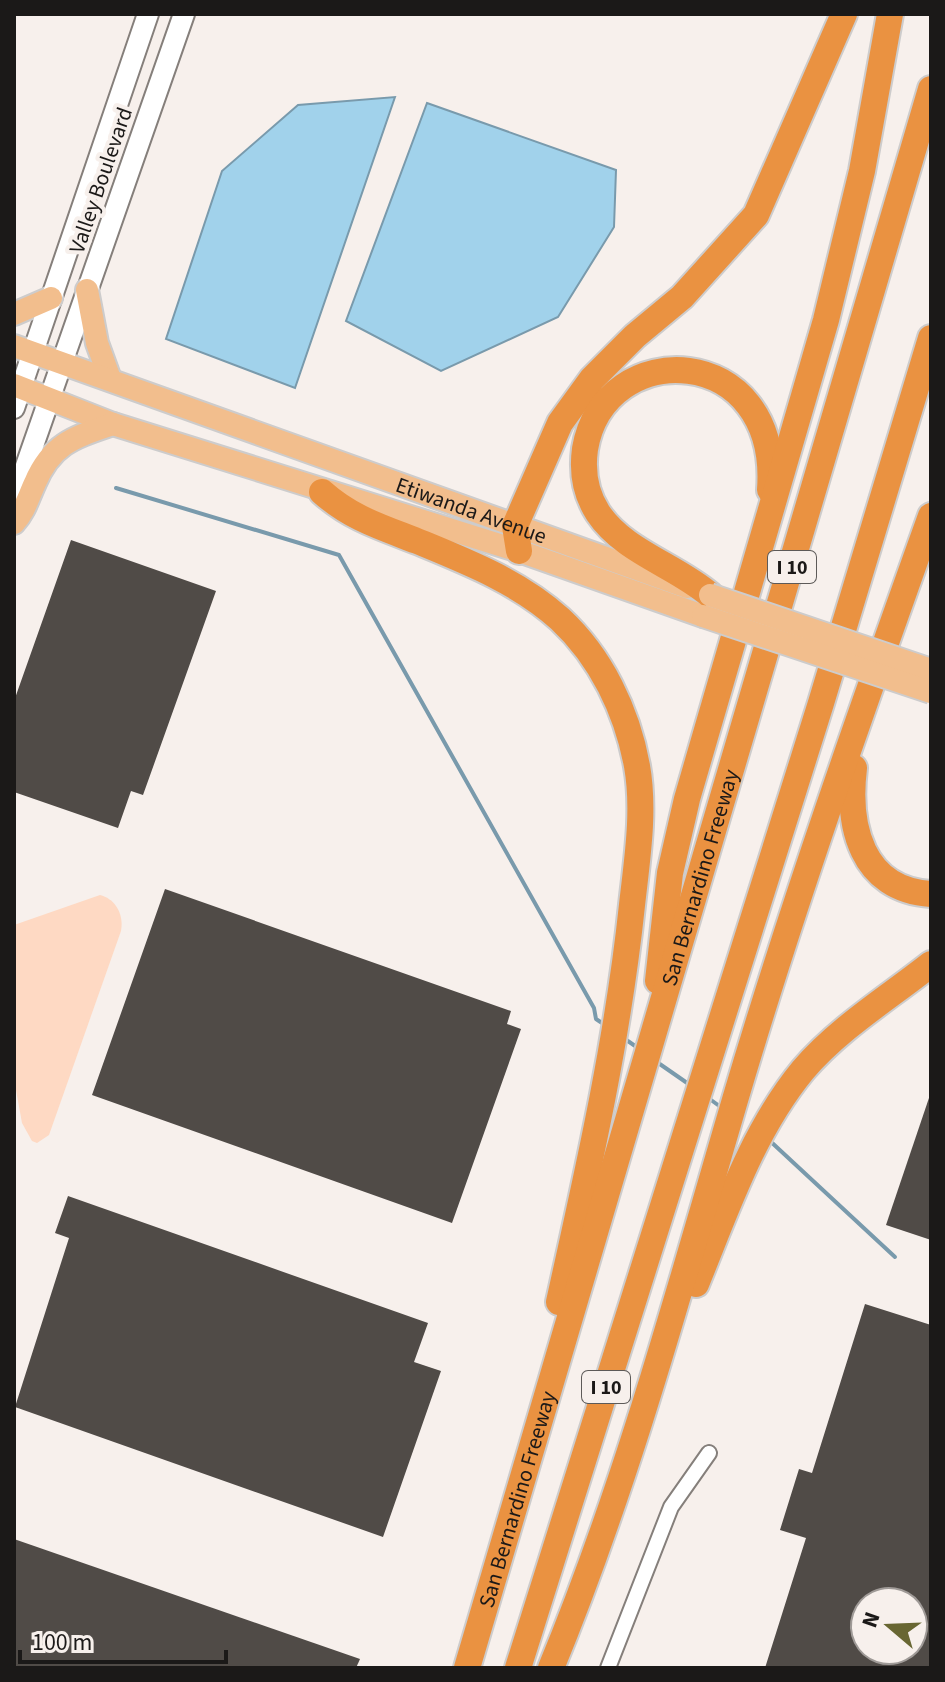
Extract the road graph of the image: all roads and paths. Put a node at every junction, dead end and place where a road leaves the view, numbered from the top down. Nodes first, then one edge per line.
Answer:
1 (148, 14) edge
2 (184, 14) edge
3 (844, 14) edge
4 (890, 14) edge
5 (931, 89) edge
6 (87, 290) junction
7 (51, 298) junction
8 (14, 314) edge
9 (931, 338) edge
10 (24, 349) edge
11 (62, 362) junction
12 (110, 379) junction
13 (17, 393) edge
14 (48, 398) junction
15 (113, 424) junction
16 (322, 492) junction
17 (14, 500) edge
18 (931, 516) edge
19 (14, 523) edge
20 (517, 538) junction
21 (757, 556) junction
22 (706, 606) junction
23 (931, 670) edge
24 (873, 679) junction
25 (931, 692) edge
26 (931, 894) edge
27 (931, 964) edge
28 (647, 1057) junction
29 (709, 1453) dead end
30 (520, 1497) junction
31 (586, 1584) junction
32 (467, 1668) edge
33 (518, 1668) edge
34 (551, 1668) edge
35 (608, 1668) edge

1 - 7 main road, Valley Boulevard
2 - 6 main road, Valley Boulevard
3 - 20 highway
4 - 21 highway
5 - 28 highway, San Bernardino Freeway / I 10
6 - 11 main road, Valley Boulevard
6 - 12 main road
7 - 8 main road
7 - 10 main road, Valley Boulevard
9 - 33 highway, I 10
10 - 11 main road, Etiwanda Avenue
10 - 13 main road, Valley Boulevard
11 - 12 main road, Etiwanda Avenue
11 - 14 main road, Valley Boulevard
12 - 20 main road, Etiwanda Avenue
13 - 14 main road, Etiwanda Avenue
14 - 15 main road, Etiwanda Avenue
14 - 17 main road, Valley Boulevard
15 - 16 main road, Etiwanda Avenue
15 - 19 main road
16 - 20 main road, Etiwanda Avenue
16 - 30 highway
18 - 24 highway
20 - 22 main road, Etiwanda Avenue
21 - 22 highway
21 - 28 highway
22 - 23 main road, Etiwanda Avenue, bridge
22 - 25 main road, Etiwanda Avenue, bridge
24 - 26 highway
24 - 31 highway
27 - 31 highway
28 - 30 highway, San Bernardino Freeway / I 10
29 - 35 street
30 - 32 highway, San Bernardino Freeway / I 10
31 - 34 highway

